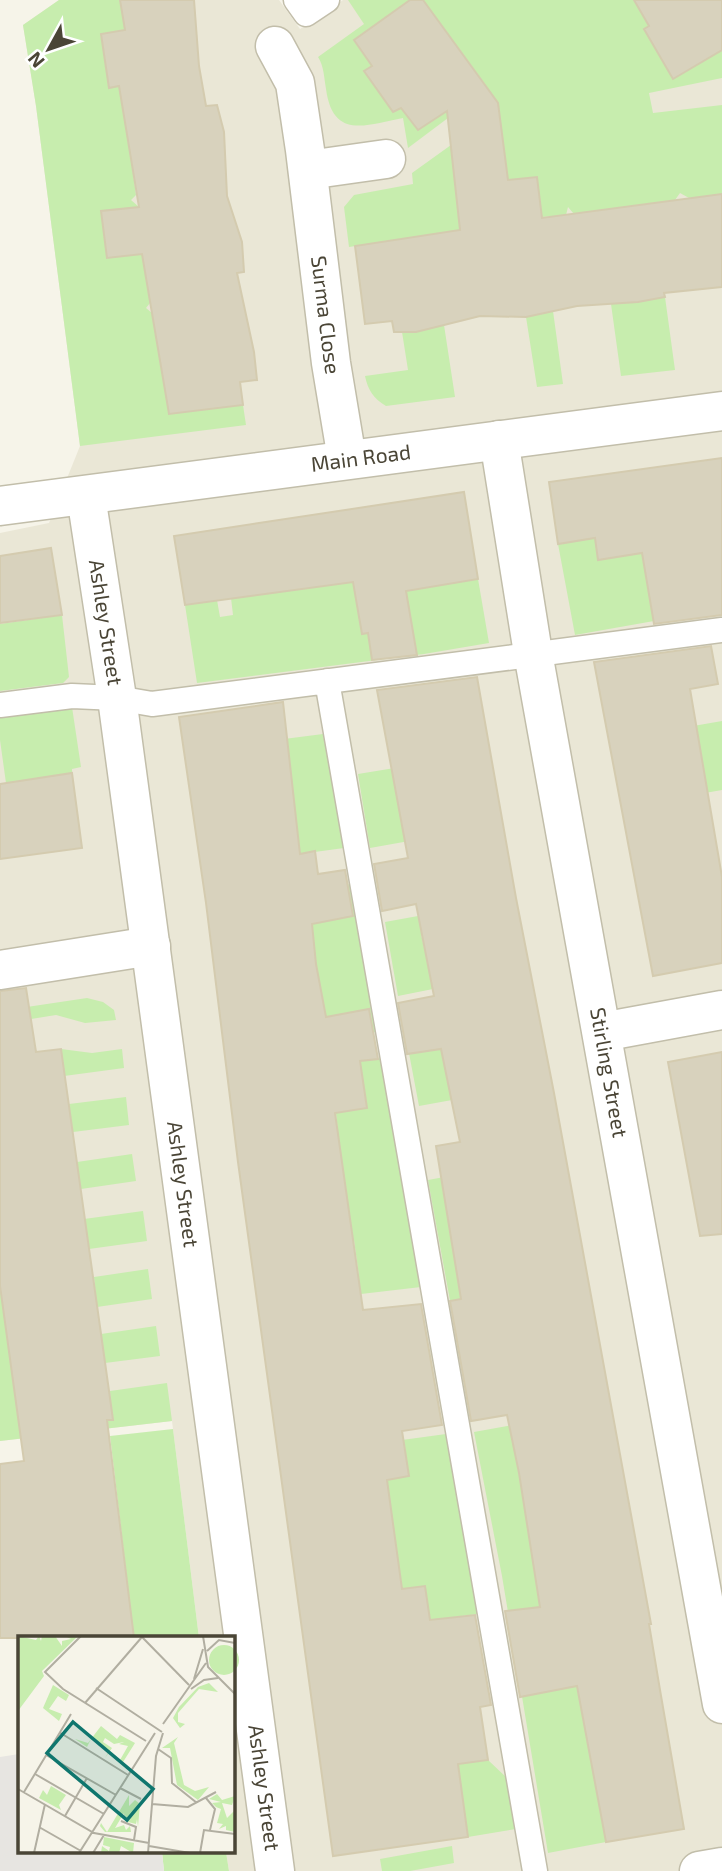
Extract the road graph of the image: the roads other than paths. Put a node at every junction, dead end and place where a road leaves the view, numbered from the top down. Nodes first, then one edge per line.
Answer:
1 (296, 0) edge
2 (327, 0) edge
3 (275, 46) dead end
4 (386, 159) dead end
5 (308, 170) junction
6 (722, 411) edge
7 (499, 440) junction
8 (347, 459) junction
9 (86, 496) junction
10 (0, 506) edge
11 (722, 630) edge
12 (533, 653) junction
13 (327, 681) junction
14 (117, 698) junction
15 (0, 705) edge
16 (151, 946) junction
17 (0, 970) edge
18 (722, 1010) edge
19 (602, 1032) junction
20 (722, 1704) edge
21 (722, 1867) edge
22 (275, 1871) edge
23 (535, 1871) edge
24 (699, 1871) edge

1 - 2 lane
3 - 5 street, Surma Close
4 - 5 street
5 - 8 street, Surma Close
6 - 7 street, Main Road
7 - 8 street, Main Road
7 - 12 street, Stirling Street
8 - 9 street, Main Road
9 - 10 street, Main Road
9 - 14 street, Ashley Street
11 - 12 lane
12 - 13 lane
12 - 19 street, Stirling Street
13 - 14 lane
13 - 23 lane
14 - 15 lane
14 - 16 street, Ashley Street
16 - 17 street
16 - 22 street, Ashley Street
18 - 19 street
19 - 20 street, Stirling Street
21 - 24 street

